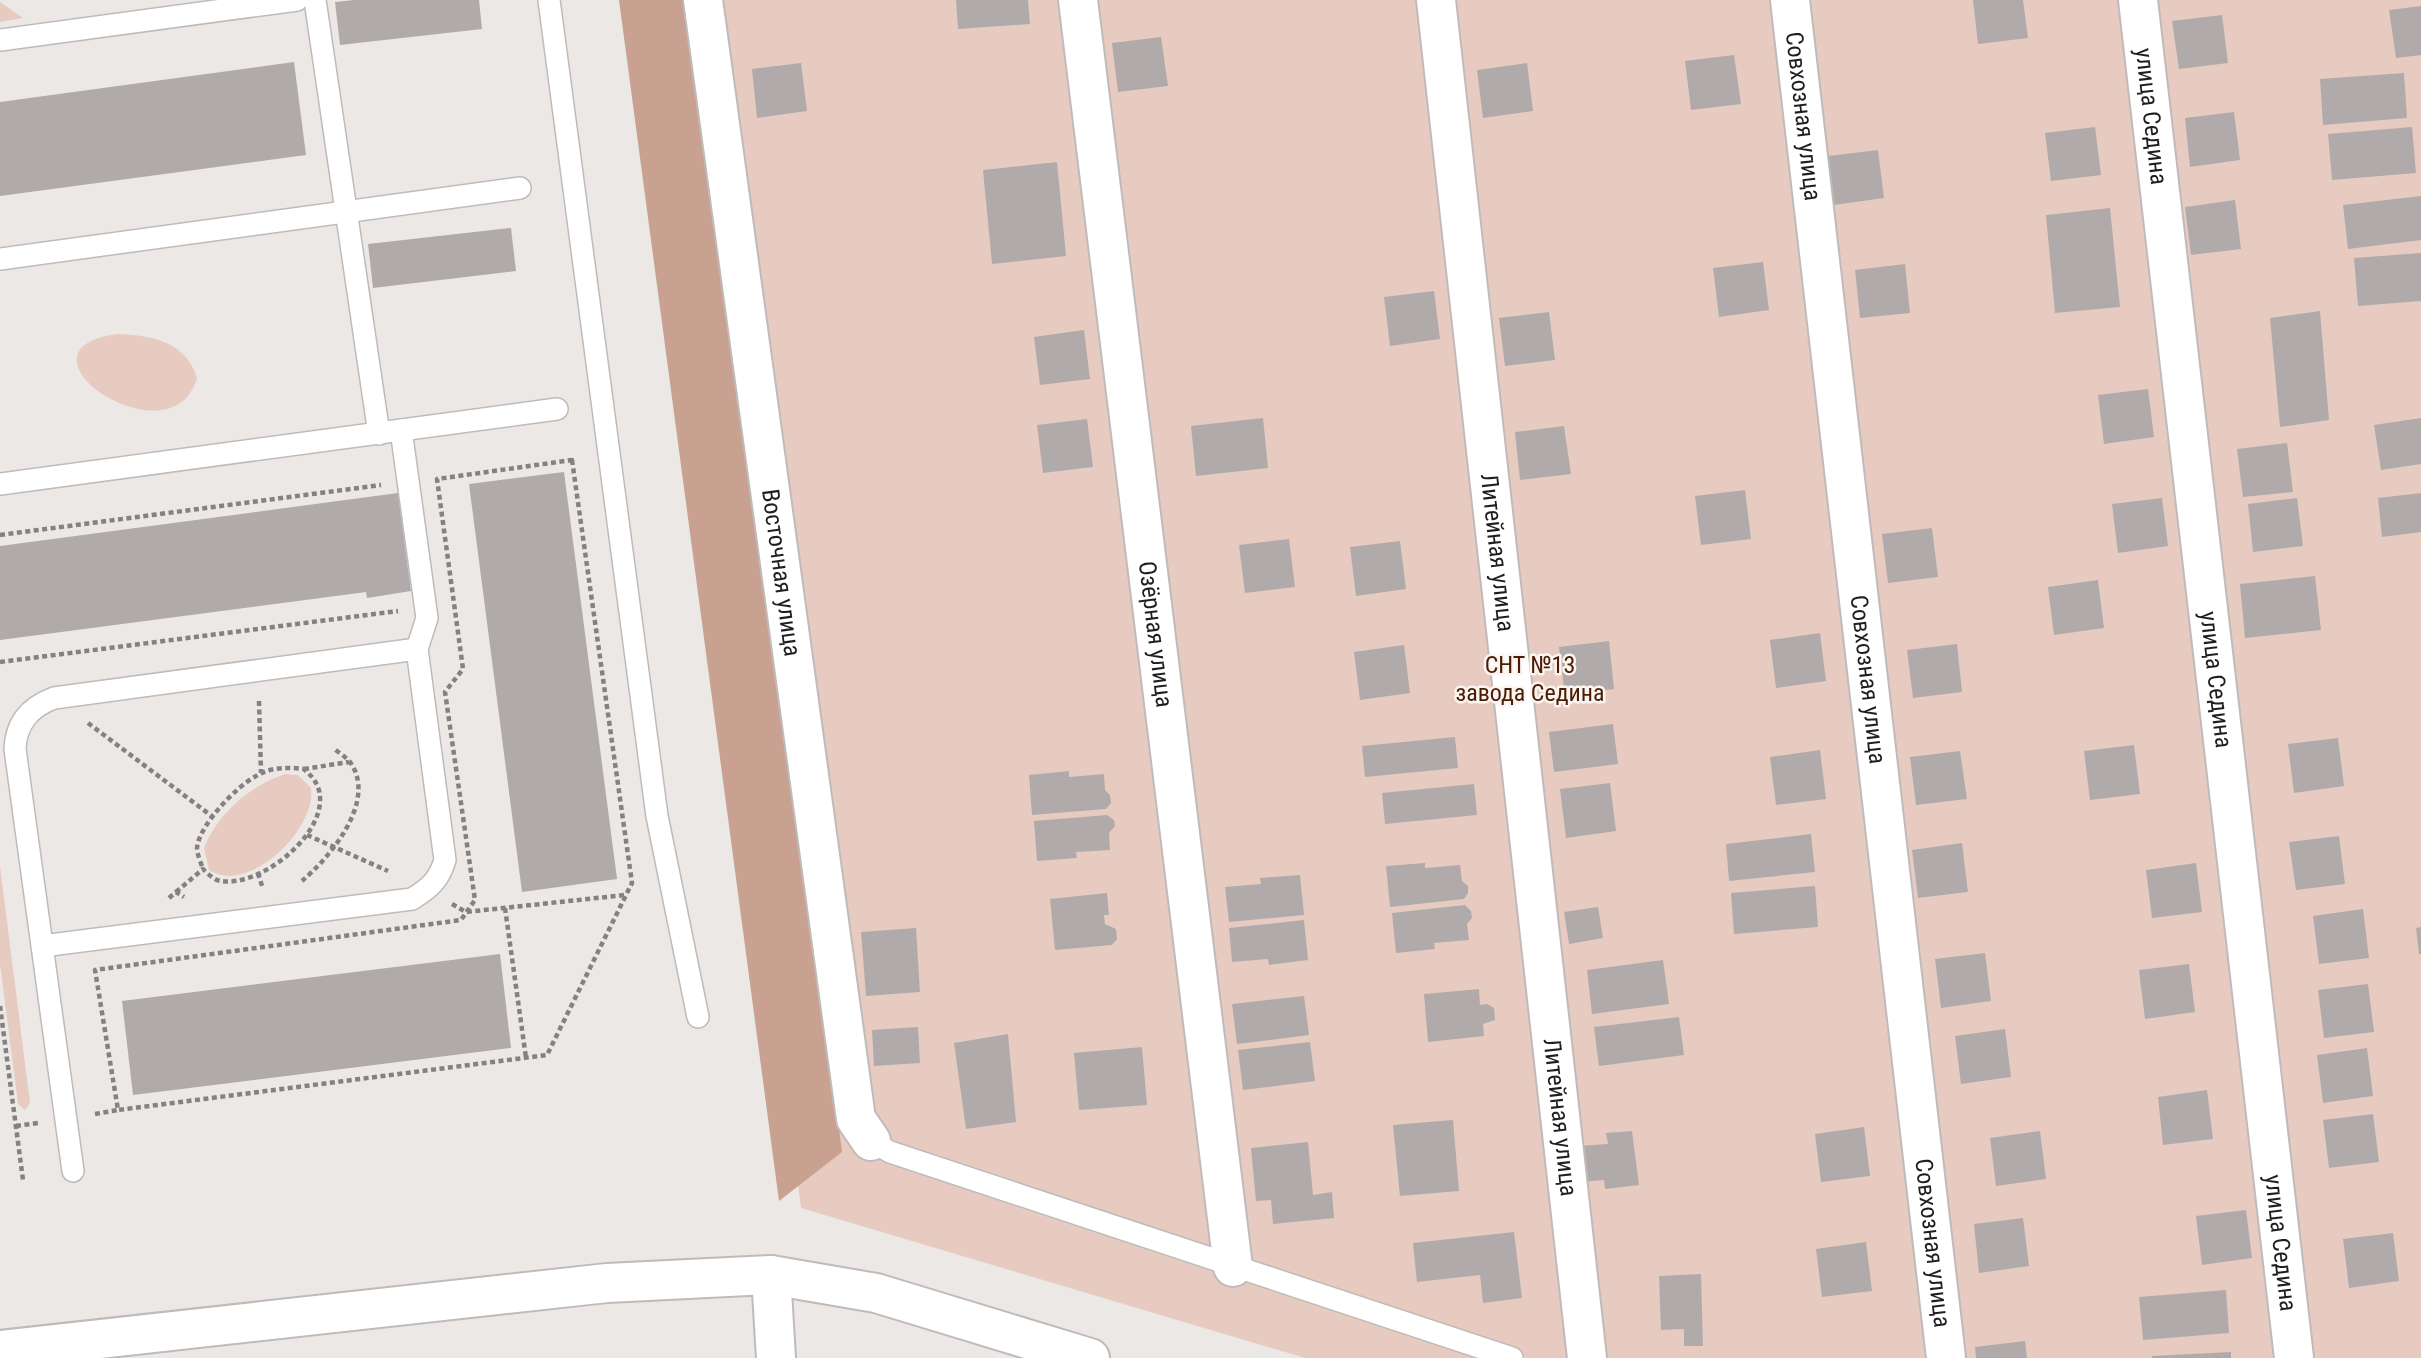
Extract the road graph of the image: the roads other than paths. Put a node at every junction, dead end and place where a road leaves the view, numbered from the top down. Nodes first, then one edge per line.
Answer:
1 (297, 0) edge
2 (316, 0) edge
3 (549, 0) edge
4 (704, 0) edge
5 (1077, 0) edge
6 (1436, 0) edge
7 (1790, 0) edge
8 (2138, 0) edge
9 (0, 40) edge
10 (520, 188) dead end
11 (346, 211) junction
12 (0, 258) edge
13 (557, 409) dead end
14 (401, 430) junction
15 (379, 433) junction
16 (0, 484) edge
17 (417, 649) junction
18 (42, 946) junction
19 (698, 1017) dead end
20 (870, 1141) joint
21 (73, 1171) dead end
22 (1233, 1267) junction
23 (771, 1275) junction
24 (0, 1350) edge
25 (776, 1358) edge
26 (1090, 1358) edge
27 (1512, 1358) edge
28 (1587, 1358) edge
29 (1947, 1358) edge
30 (2294, 1358) edge

1 - 9 lane
2 - 11 lane
3 - 19 lane
4 - 20 street, Восточная улица
5 - 22 street, Озёрная улица
6 - 28 street, Литейная улица
7 - 29 street, Совхозная улица
8 - 30 street, улица Седина
10 - 11 lane
11 - 12 lane
11 - 15 lane
13 - 14 lane
14 - 15 lane
14 - 17 lane
15 - 16 lane
17 - 18 lane
17 - 18 lane
18 - 21 lane
20 - 22 lane
22 - 27 lane
23 - 24 street
23 - 25 street
23 - 26 street

